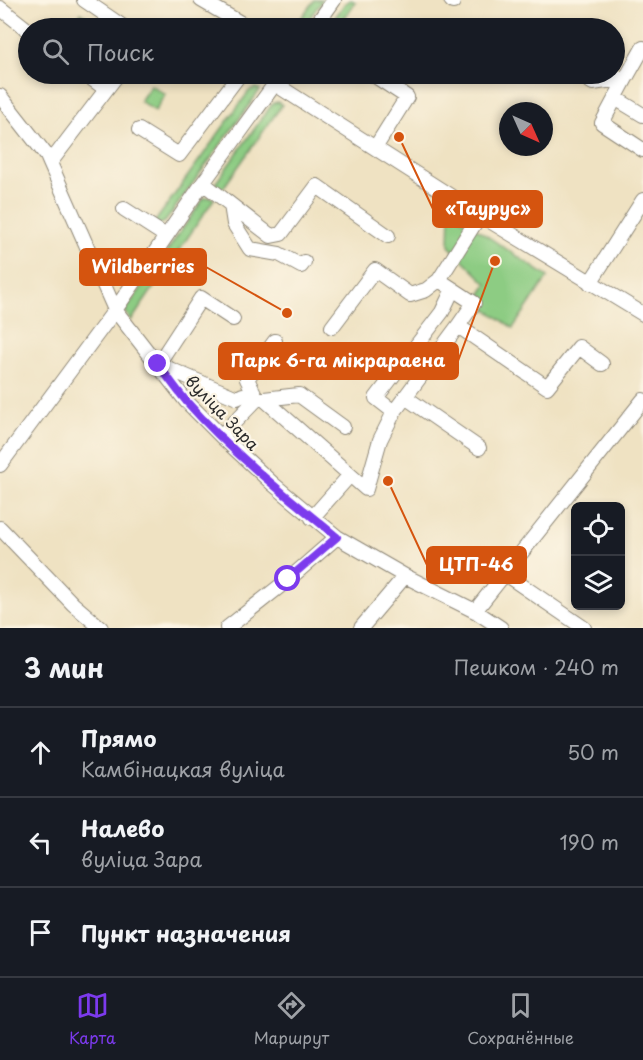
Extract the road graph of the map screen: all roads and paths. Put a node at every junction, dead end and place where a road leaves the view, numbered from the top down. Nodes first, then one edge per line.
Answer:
1 (84, 0) edge
2 (201, 0) edge
3 (334, 0) edge
4 (0, 8) edge
5 (110, 18) edge
6 (232, 18) edge
7 (321, 18) edge
8 (18, 22) edge
9 (643, 48) edge
10 (626, 78) edge
11 (99, 84) edge
12 (110, 84) edge
13 (232, 84) edge
14 (275, 84) edge
15 (286, 84) edge
16 (386, 84) edge
17 (623, 84) edge
18 (106, 89) junction
19 (0, 96) edge
20 (615, 99) junction
21 (643, 114) edge
22 (139, 130) dead end
23 (375, 148) junction
24 (643, 150) edge
25 (51, 163) junction
26 (202, 183) junction
27 (643, 200) edge
28 (231, 205) junction
29 (124, 209) dead end
30 (480, 215) junction
31 (166, 236) junction
32 (388, 236) dead end
33 (304, 262) dead end
34 (439, 280) junction
35 (590, 283) junction
36 (453, 289) junction
37 (115, 310) junction
38 (643, 314) edge
39 (233, 319) dead end
40 (458, 326) junction
41 (332, 327) dead end
42 (275, 341) dead end
43 (158, 364) junction
44 (602, 364) dead end
45 (405, 397) junction
46 (260, 399) junction
47 (643, 400) edge
48 (394, 412) junction
49 (343, 427) dead end
50 (221, 436) junction
51 (479, 448) dead end
52 (0, 465) edge
53 (350, 475) junction
54 (312, 518) junction
55 (0, 528) edge
56 (337, 537) junction
57 (505, 574) junction
58 (405, 576) junction
59 (475, 611) junction
60 (234, 626) edge
61 (101, 628) edge
62 (361, 628) edge
63 (501, 628) edge
64 (584, 628) edge

1 - 5 street
2 - 6 street
3 - 7 street
4 - 8 street
9 - 10 street
11 - 18 street
12 - 18 street
13 - 22 street
14 - 26 street
15 - 23 street
16 - 23 street
17 - 20 street
18 - 25 street
19 - 25 street, вуліца Зара
20 - 21 street
20 - 24 street
23 - 30 street
25 - 37 street, вуліца Зара
26 - 28 street
26 - 31 street
27 - 35 street
28 - 32 street
28 - 33 street
29 - 31 street
30 - 34 street
30 - 35 street
31 - 37 street
34 - 36 street
34 - 41 street
35 - 38 street
36 - 40 street
36 - 48 street
37 - 43 street, вуліца Зара
37 - 52 street
39 - 43 street
40 - 44 street
40 - 45 street
42 - 46 street
43 - 46 street
43 - 50 street, вуліца Зара
45 - 48 street
45 - 51 street
46 - 49 street
46 - 50 street
46 - 53 street
47 - 57 street
48 - 53 street
50 - 54 street, вуліца Зара
53 - 54 street
54 - 56 street, вуліца Зара
55 - 61 street
56 - 58 street, вуліца Зара
56 - 60 street
57 - 59 street
57 - 64 street
58 - 59 street, вуліца Зара
58 - 62 street
59 - 63 street, вуліца Зара

